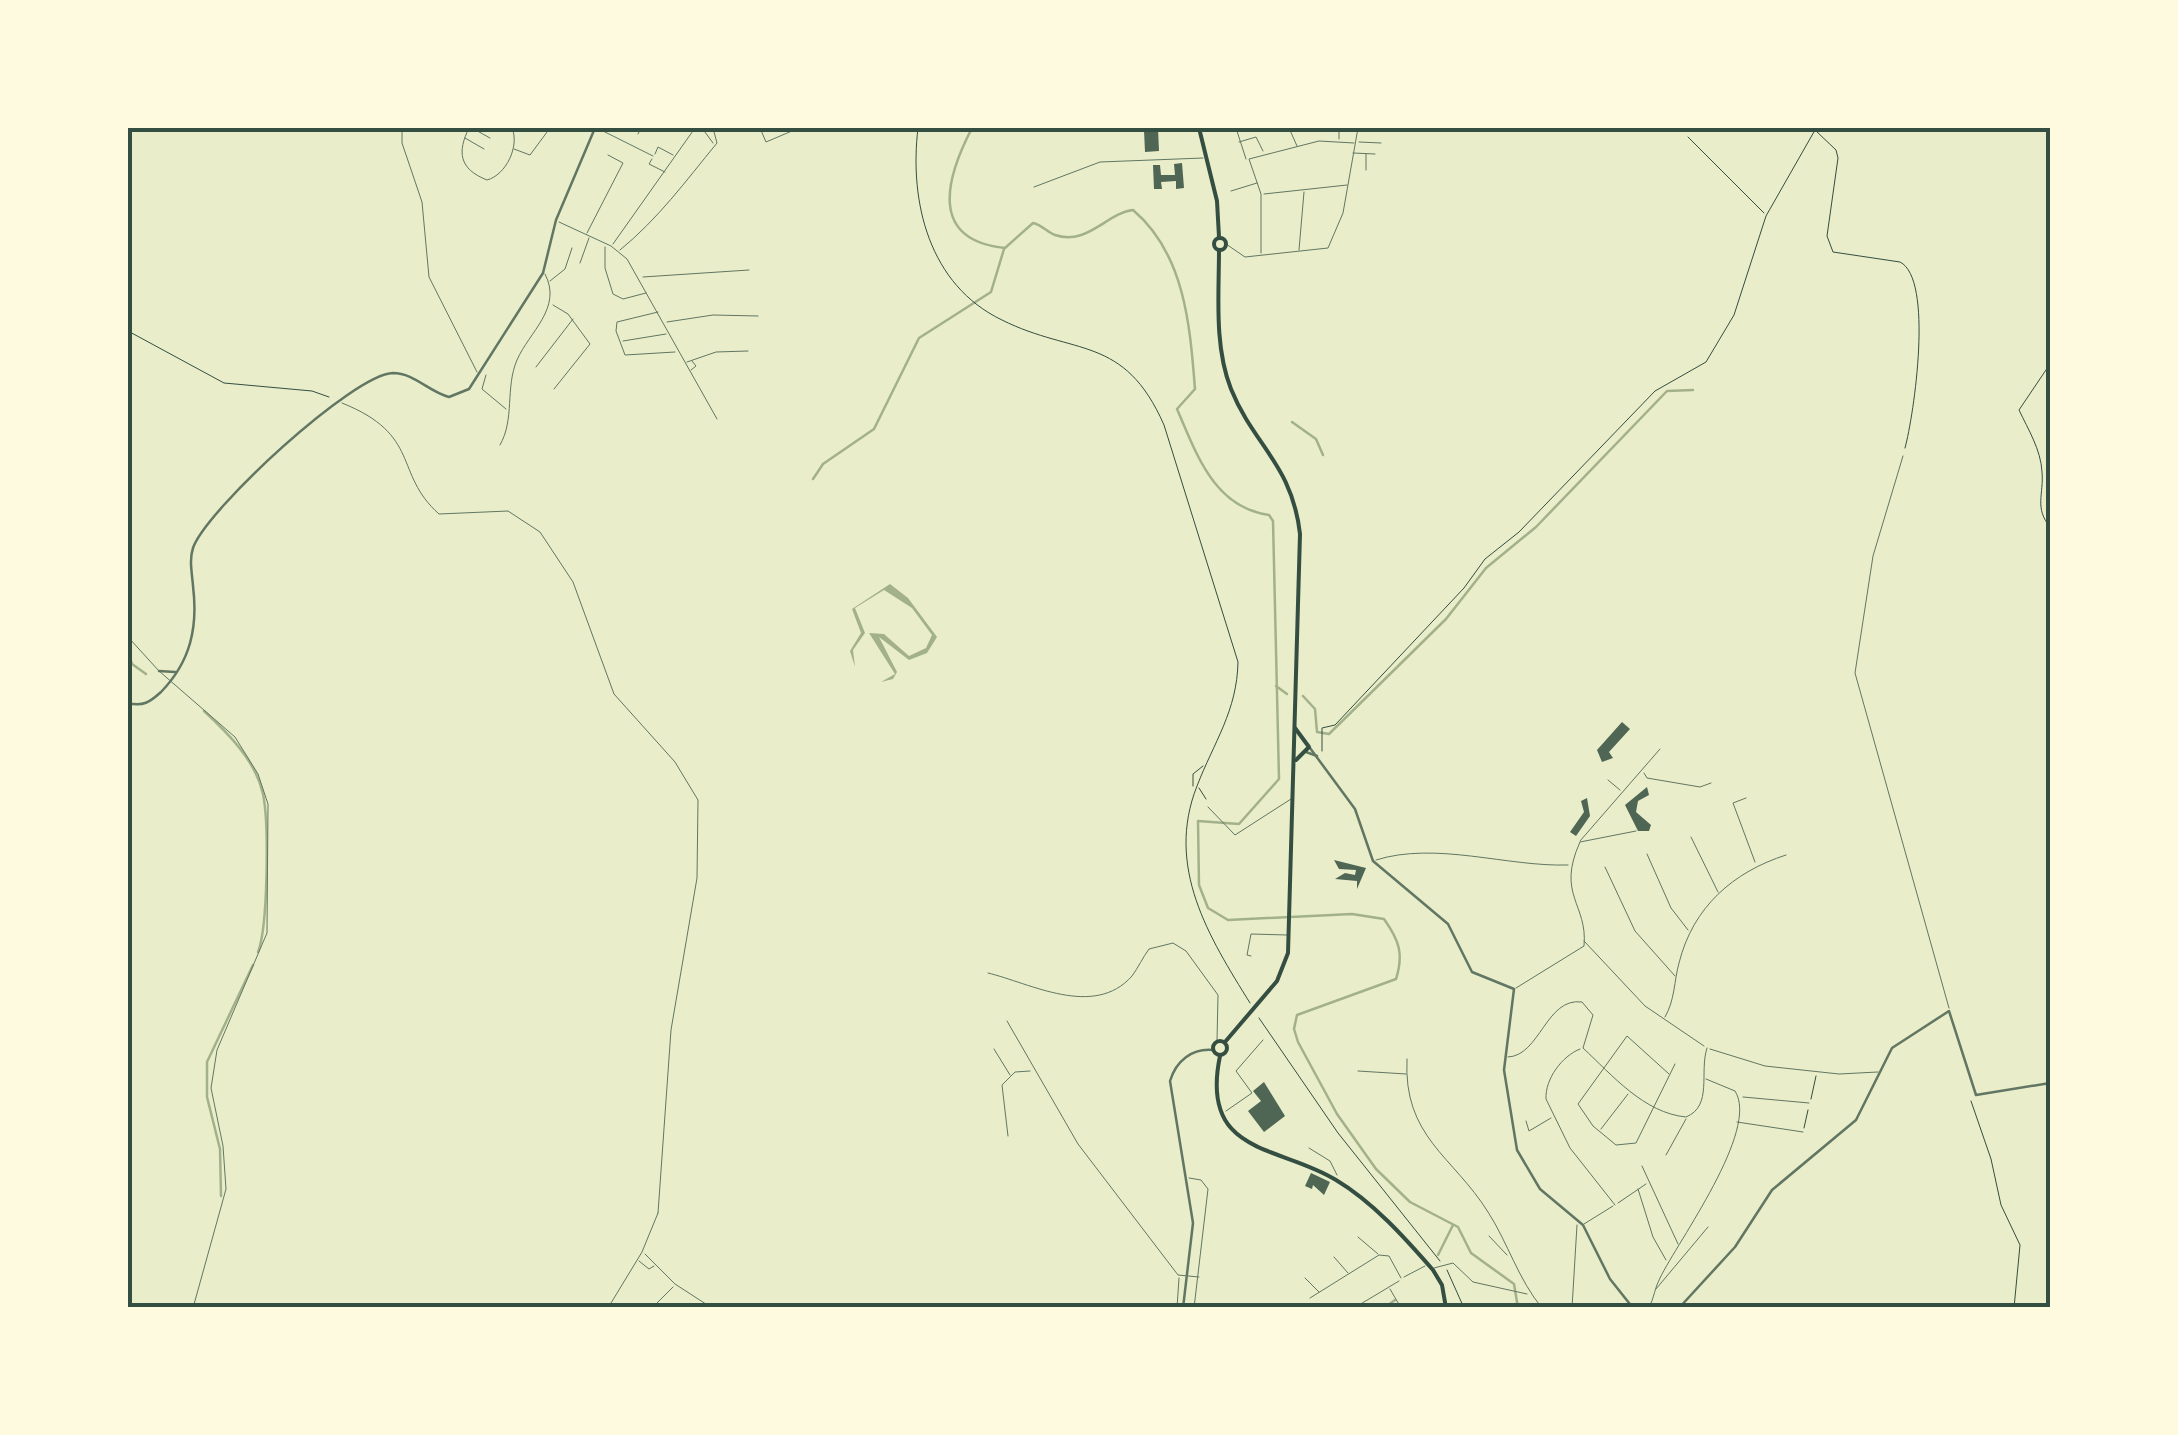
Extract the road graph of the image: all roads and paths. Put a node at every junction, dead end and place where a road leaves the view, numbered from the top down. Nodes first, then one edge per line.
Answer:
1 (402, 128) edge
2 (470, 128) edge
3 (512, 128) edge
4 (550, 128) edge
5 (596, 128) edge
6 (641, 128) edge
7 (694, 128) edge
8 (702, 128) edge
9 (713, 128) edge
10 (760, 128) edge
11 (799, 128) edge
12 (918, 128) edge
13 (1198, 128) edge
14 (1236, 128) edge
15 (1288, 128) edge
16 (1340, 128) edge
17 (1358, 128) edge
18 (638, 134) dead end
19 (1688, 137) dead end
20 (464, 138) junction
21 (490, 138) dead end
22 (1239, 142) junction
23 (1339, 142) junction
24 (1356, 143) junction
25 (1380, 143) dead end
26 (714, 146) junction
27 (1297, 147) junction
28 (484, 149) dead end
29 (514, 149) junction
30 (1352, 153) junction
31 (1264, 154) junction
32 (1366, 154) junction
33 (1375, 154) dead end
34 (608, 155) dead end
35 (653, 156) junction
36 (676, 157) junction
37 (1206, 158) junction
38 (1249, 159) junction
39 (1366, 170) dead end
40 (666, 172) junction
41 (1257, 182) junction
42 (1349, 184) junction
43 (1034, 186) dead end
44 (1304, 189) junction
45 (1232, 191) dead end
46 (1261, 194) junction
47 (1766, 216) junction
48 (556, 220) junction
49 (588, 235) junction
50 (1220, 238) junction
51 (1226, 244) junction
52 (609, 245) junction
53 (572, 248) dead end
54 (1219, 250) junction
55 (619, 251) junction
56 (1298, 254) junction
57 (1261, 256) junction
58 (580, 263) dead end
59 (749, 270) dead end
60 (542, 273) junction
61 (640, 279) junction
62 (549, 282) junction
63 (647, 292) junction
64 (550, 304) junction
65 (658, 312) junction
66 (758, 316) dead end
67 (573, 320) junction
68 (664, 323) junction
69 (128, 331) edge
70 (668, 333) junction
71 (620, 342) junction
72 (678, 350) junction
73 (748, 351) dead end
74 (691, 360) junction
75 (684, 363) junction
76 (2050, 364) edge
77 (536, 367) dead end
78 (688, 370) junction
79 (480, 374) junction
80 (486, 375) dead end
81 (554, 389) dead end
82 (340, 402) junction
83 (509, 410) junction
84 (717, 419) dead end
85 (500, 446) dead end
86 (1903, 456) joint
87 (2050, 526) edge
88 (128, 636) edge
89 (159, 671) junction
90 (176, 672) junction
91 (171, 681) junction
92 (128, 703) edge
93 (1297, 739) junction
94 (1660, 749) dead end
95 (1322, 751) dead end
96 (1302, 752) junction
97 (1205, 767) junction
98 (1642, 770) junction
99 (1608, 780) dead end
100 (1711, 783) dead end
101 (1623, 792) junction
102 (1731, 798) dead end
103 (1746, 798) dead end
104 (1293, 799) junction
105 (1733, 803) junction
106 (1208, 807) joint
107 (1636, 831) dead end
108 (1691, 837) dead end
109 (1580, 842) junction
110 (1647, 854) dead end
111 (1786, 854) dead end
112 (1373, 861) junction
113 (1757, 865) junction
114 (1571, 866) junction
115 (1605, 867) dead end
116 (1718, 892) junction
117 (1690, 932) junction
118 (1289, 936) junction
119 (1584, 944) junction
120 (1250, 956) dead end
121 (988, 973) dead end
122 (1676, 976) junction
123 (1514, 989) junction
124 (1252, 1006) dead end
125 (1949, 1011) junction
126 (1257, 1015) dead end
127 (1007, 1020) dead end
128 (1664, 1020) junction
129 (1264, 1040) dead end
130 (1216, 1041) junction
131 (1225, 1042) junction
132 (1583, 1048) junction
133 (1707, 1048) junction
134 (994, 1049) dead end
135 (1213, 1050) junction
136 (1220, 1056) junction
137 (1505, 1057) junction
138 (1407, 1059) dead end
139 (1675, 1064) dead end
140 (1604, 1065) junction
141 (1358, 1071) dead end
142 (1034, 1072) junction
143 (1878, 1072) junction
144 (1406, 1074) junction
145 (1669, 1074) junction
146 (1010, 1076) junction
147 (1702, 1078) junction
148 (2050, 1083) edge
149 (1972, 1091) junction
150 (1630, 1092) junction
151 (1740, 1097) junction
152 (1810, 1103) dead end
153 (1657, 1108) junction
154 (1224, 1113) junction
155 (1553, 1116) junction
156 (1686, 1117) junction
157 (1526, 1121) dead end
158 (1737, 1122) junction
159 (1600, 1131) junction
160 (1803, 1132) dead end
161 (1008, 1136) dead end
162 (1309, 1148) dead end
163 (1666, 1155) dead end
164 (1642, 1166) dead end
165 (1186, 1179) junction
166 (1335, 1179) junction
167 (1649, 1182) junction
168 (1638, 1189) junction
169 (1614, 1205) junction
170 (1580, 1227) junction
171 (1708, 1227) dead end
172 (1489, 1236) dead end
173 (1358, 1237) dead end
174 (1680, 1246) junction
175 (642, 1252) junction
176 (1379, 1255) junction
177 (1510, 1255) junction
178 (1334, 1257) dead end
179 (638, 1260) junction
180 (1668, 1263) junction
181 (656, 1264) junction
182 (1428, 1264) junction
183 (1442, 1264) junction
184 (1433, 1270) junction
185 (1348, 1274) junction
186 (1180, 1275) junction
187 (1199, 1278) junction
188 (1306, 1278) dead end
189 (1402, 1278) junction
190 (675, 1284) junction
191 (1389, 1288) junction
192 (1656, 1289) junction
193 (1319, 1292) junction
194 (1530, 1292) junction
195 (1310, 1298) dead end
196 (1630, 1307) edge
197 (193, 1308) edge
198 (608, 1308) edge
199 (652, 1308) edge
200 (712, 1308) edge
201 (1177, 1308) edge
202 (1183, 1308) edge
203 (1194, 1308) edge
204 (1354, 1308) edge
205 (1401, 1308) edge
206 (1446, 1308) edge
207 (1464, 1308) edge
208 (1542, 1308) edge
209 (1572, 1308) edge
210 (1649, 1308) edge
211 (1679, 1308) edge
212 (2014, 1308) edge

1 - 79 street
2 - 20 street
2 - 21 street
3 - 29 street
4 - 29 street
5 - 35 street
5 - 48 street
6 - 18 street
7 - 36 street
8 - 26 street
9 - 26 street
10 - 11 street
12 - 97 path
13 - 37 main road
14 - 22 street
15 - 27 street
16 - 23 street
17 - 24 street
19 - 47 path
20 - 28 street
20 - 29 street
22 - 31 street
22 - 38 street
23 - 24 street
23 - 27 street
24 - 25 street
24 - 30 street
26 - 55 street
27 - 31 street
30 - 32 street
30 - 42 street
31 - 38 street
32 - 33 street
32 - 39 street
34 - 49 street
35 - 36 street
35 - 40 street
36 - 40 street
37 - 43 street
37 - 50 main road
38 - 41 street
40 - 52 street
41 - 45 street
41 - 46 street
42 - 44 street
42 - 56 street
44 - 46 street
44 - 56 street
46 - 57 street
47 - 86 path
47 - 95 path
48 - 49 street
48 - 60 street
49 - 52 street
49 - 58 street
50 - 51 main road
50 - 54 main road
51 - 54 main road
51 - 57 street
52 - 55 street
52 - 63 street
53 - 62 street
54 - 93 main road
55 - 61 street
56 - 57 street
59 - 61 street
60 - 62 street
60 - 79 street
61 - 63 street
62 - 64 street
63 - 65 street
64 - 67 street
64 - 83 street
65 - 68 street
65 - 71 street
66 - 68 street
67 - 77 street
67 - 81 street
68 - 70 street
69 - 82 path
70 - 71 street
70 - 72 street
71 - 72 street
72 - 75 street
73 - 74 street
74 - 75 street
74 - 78 street
75 - 78 street
76 - 87 path
78 - 84 street
79 - 82 street
80 - 83 street
82 - 90 street
82 - 175 street
83 - 85 street
86 - 125 street
88 - 89 street
89 - 90 street
89 - 91 street
90 - 91 street
91 - 92 street
91 - 197 street
93 - 96 main road
93 - 96 main road
94 - 98 street
96 - 104 main road
96 - 112 street
97 - 106 path
97 - 124 path
98 - 100 street
98 - 101 street
99 - 101 street
101 - 109 street
102 - 105 street
103 - 105 street
104 - 106 street
104 - 118 main road
105 - 113 street
107 - 109 street
108 - 116 street
109 - 114 street
110 - 117 street
111 - 113 street
112 - 114 street
112 - 123 street
113 - 116 street
114 - 119 street
115 - 122 street
116 - 117 street
117 - 122 street
118 - 120 street
118 - 131 main road
119 - 123 street
119 - 128 street
121 - 130 street
122 - 128 street
123 - 137 street
125 - 143 street
125 - 149 street
126 - 183 path
127 - 142 street
128 - 133 street
129 - 154 street
130 - 131 main road
130 - 135 main road
131 - 136 main road
132 - 137 street
132 - 140 street
132 - 155 street
133 - 143 street
133 - 147 street
134 - 146 street
135 - 136 main road
135 - 165 street
136 - 154 main road
137 - 170 street
138 - 144 street
139 - 145 street
140 - 145 street
140 - 150 street
140 - 159 street
141 - 144 street
142 - 146 street
142 - 186 street
143 - 211 street
144 - 177 street
145 - 153 street
146 - 161 street
147 - 151 street
147 - 156 street
148 - 149 street
149 - 212 path
150 - 153 street
150 - 159 street
151 - 152 street
151 - 158 street
153 - 156 street
153 - 159 street
154 - 166 main road
155 - 157 street
155 - 169 street
156 - 163 street
158 - 160 street
158 - 174 street
162 - 166 street
164 - 167 street
165 - 187 street
165 - 202 street
166 - 182 main road
167 - 168 street
167 - 174 street
168 - 169 street
168 - 180 street
169 - 170 street
170 - 196 street
170 - 209 street
171 - 192 street
172 - 177 street
173 - 176 street
174 - 180 street
175 - 179 street
175 - 181 street
176 - 185 street
176 - 189 street
177 - 194 street
178 - 185 street
179 - 181 street
179 - 198 street
180 - 192 street
181 - 190 street
182 - 184 main road
182 - 189 street
183 - 184 street
183 - 194 street
183 - 207 path
184 - 206 main road
185 - 193 street
186 - 187 street
186 - 201 street
187 - 203 street
188 - 193 street
189 - 191 street
190 - 199 street
190 - 200 street
191 - 204 street
191 - 205 street
192 - 210 street
193 - 195 street
194 - 208 street

